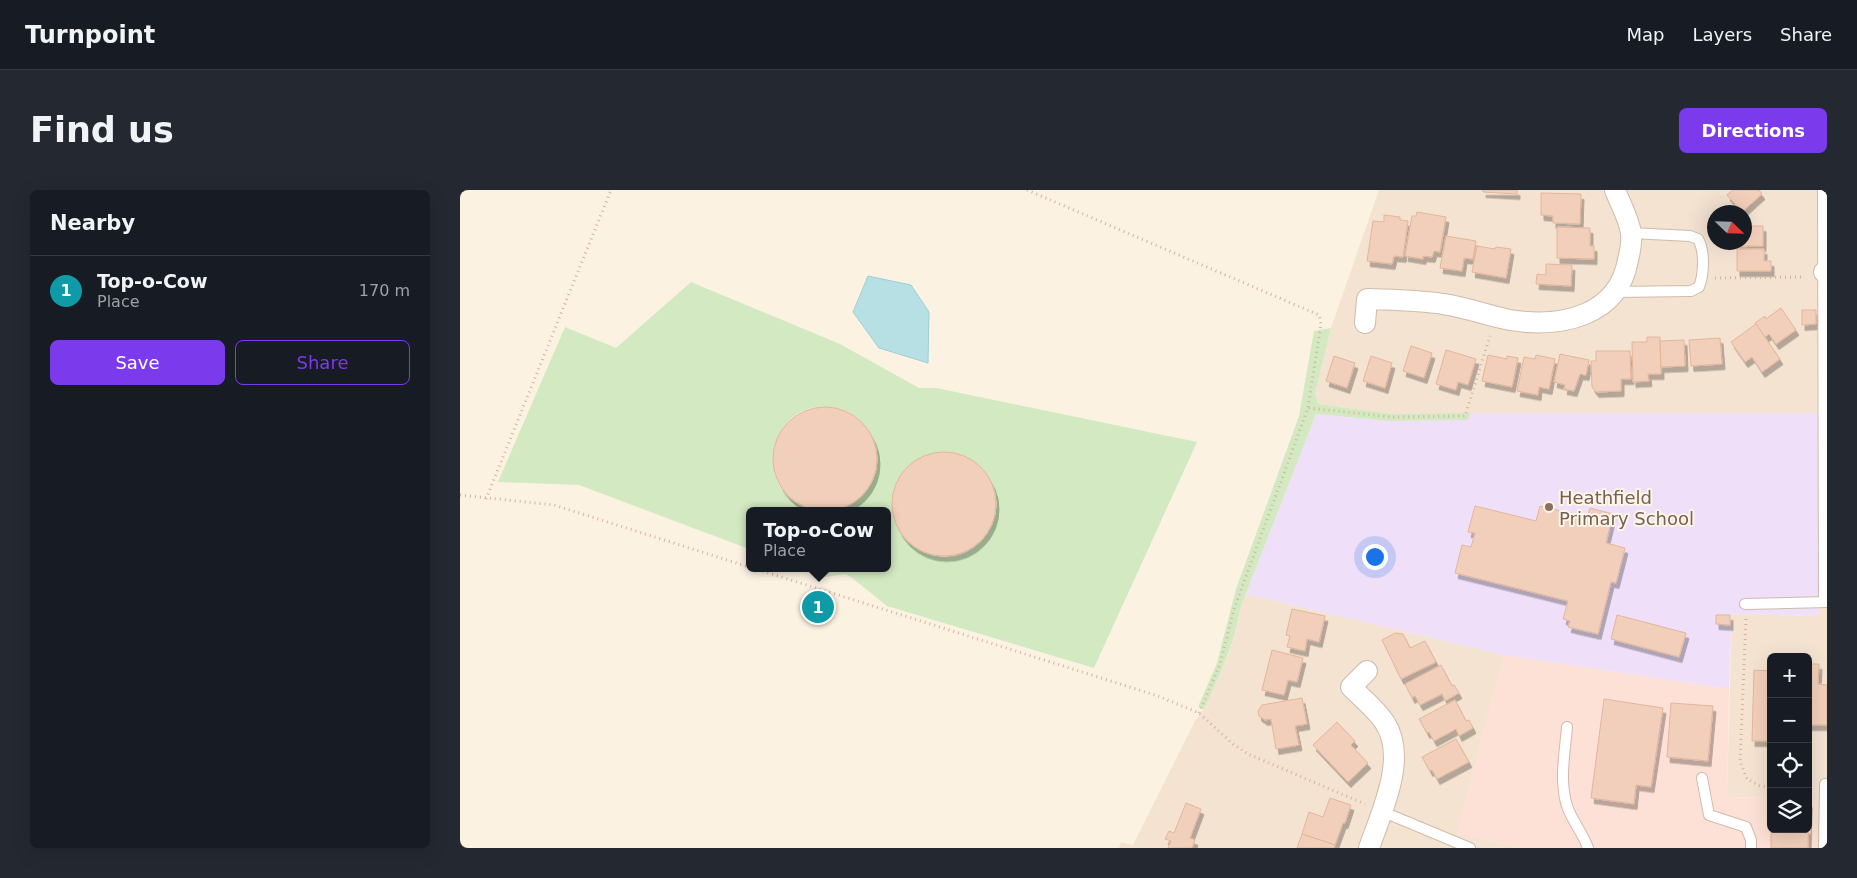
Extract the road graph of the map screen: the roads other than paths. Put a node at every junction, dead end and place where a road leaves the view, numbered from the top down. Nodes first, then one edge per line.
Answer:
1 (1615, 190) edge
2 (1823, 190) edge
3 (1631, 234) junction
4 (1825, 274) edge
5 (1616, 292) junction
6 (1365, 323) dead end
7 (1826, 602) edge
8 (1746, 604) road end
9 (1367, 671) dead end
10 (1567, 727) dead end
11 (1702, 778) dead end
12 (1824, 784) dead end
13 (1381, 811) junction
14 (1369, 848) edge
15 (1470, 848) edge
16 (1588, 848) edge
17 (1751, 848) edge
18 (1824, 848) edge

1 - 3 street
2 - 4 lane
3 - 5 street
3 - 5 lane
4 - 7 lane
5 - 6 street
7 - 8 lane
9 - 13 street
10 - 16 lane
11 - 17 lane
12 - 18 lane
13 - 14 street
13 - 15 lane

